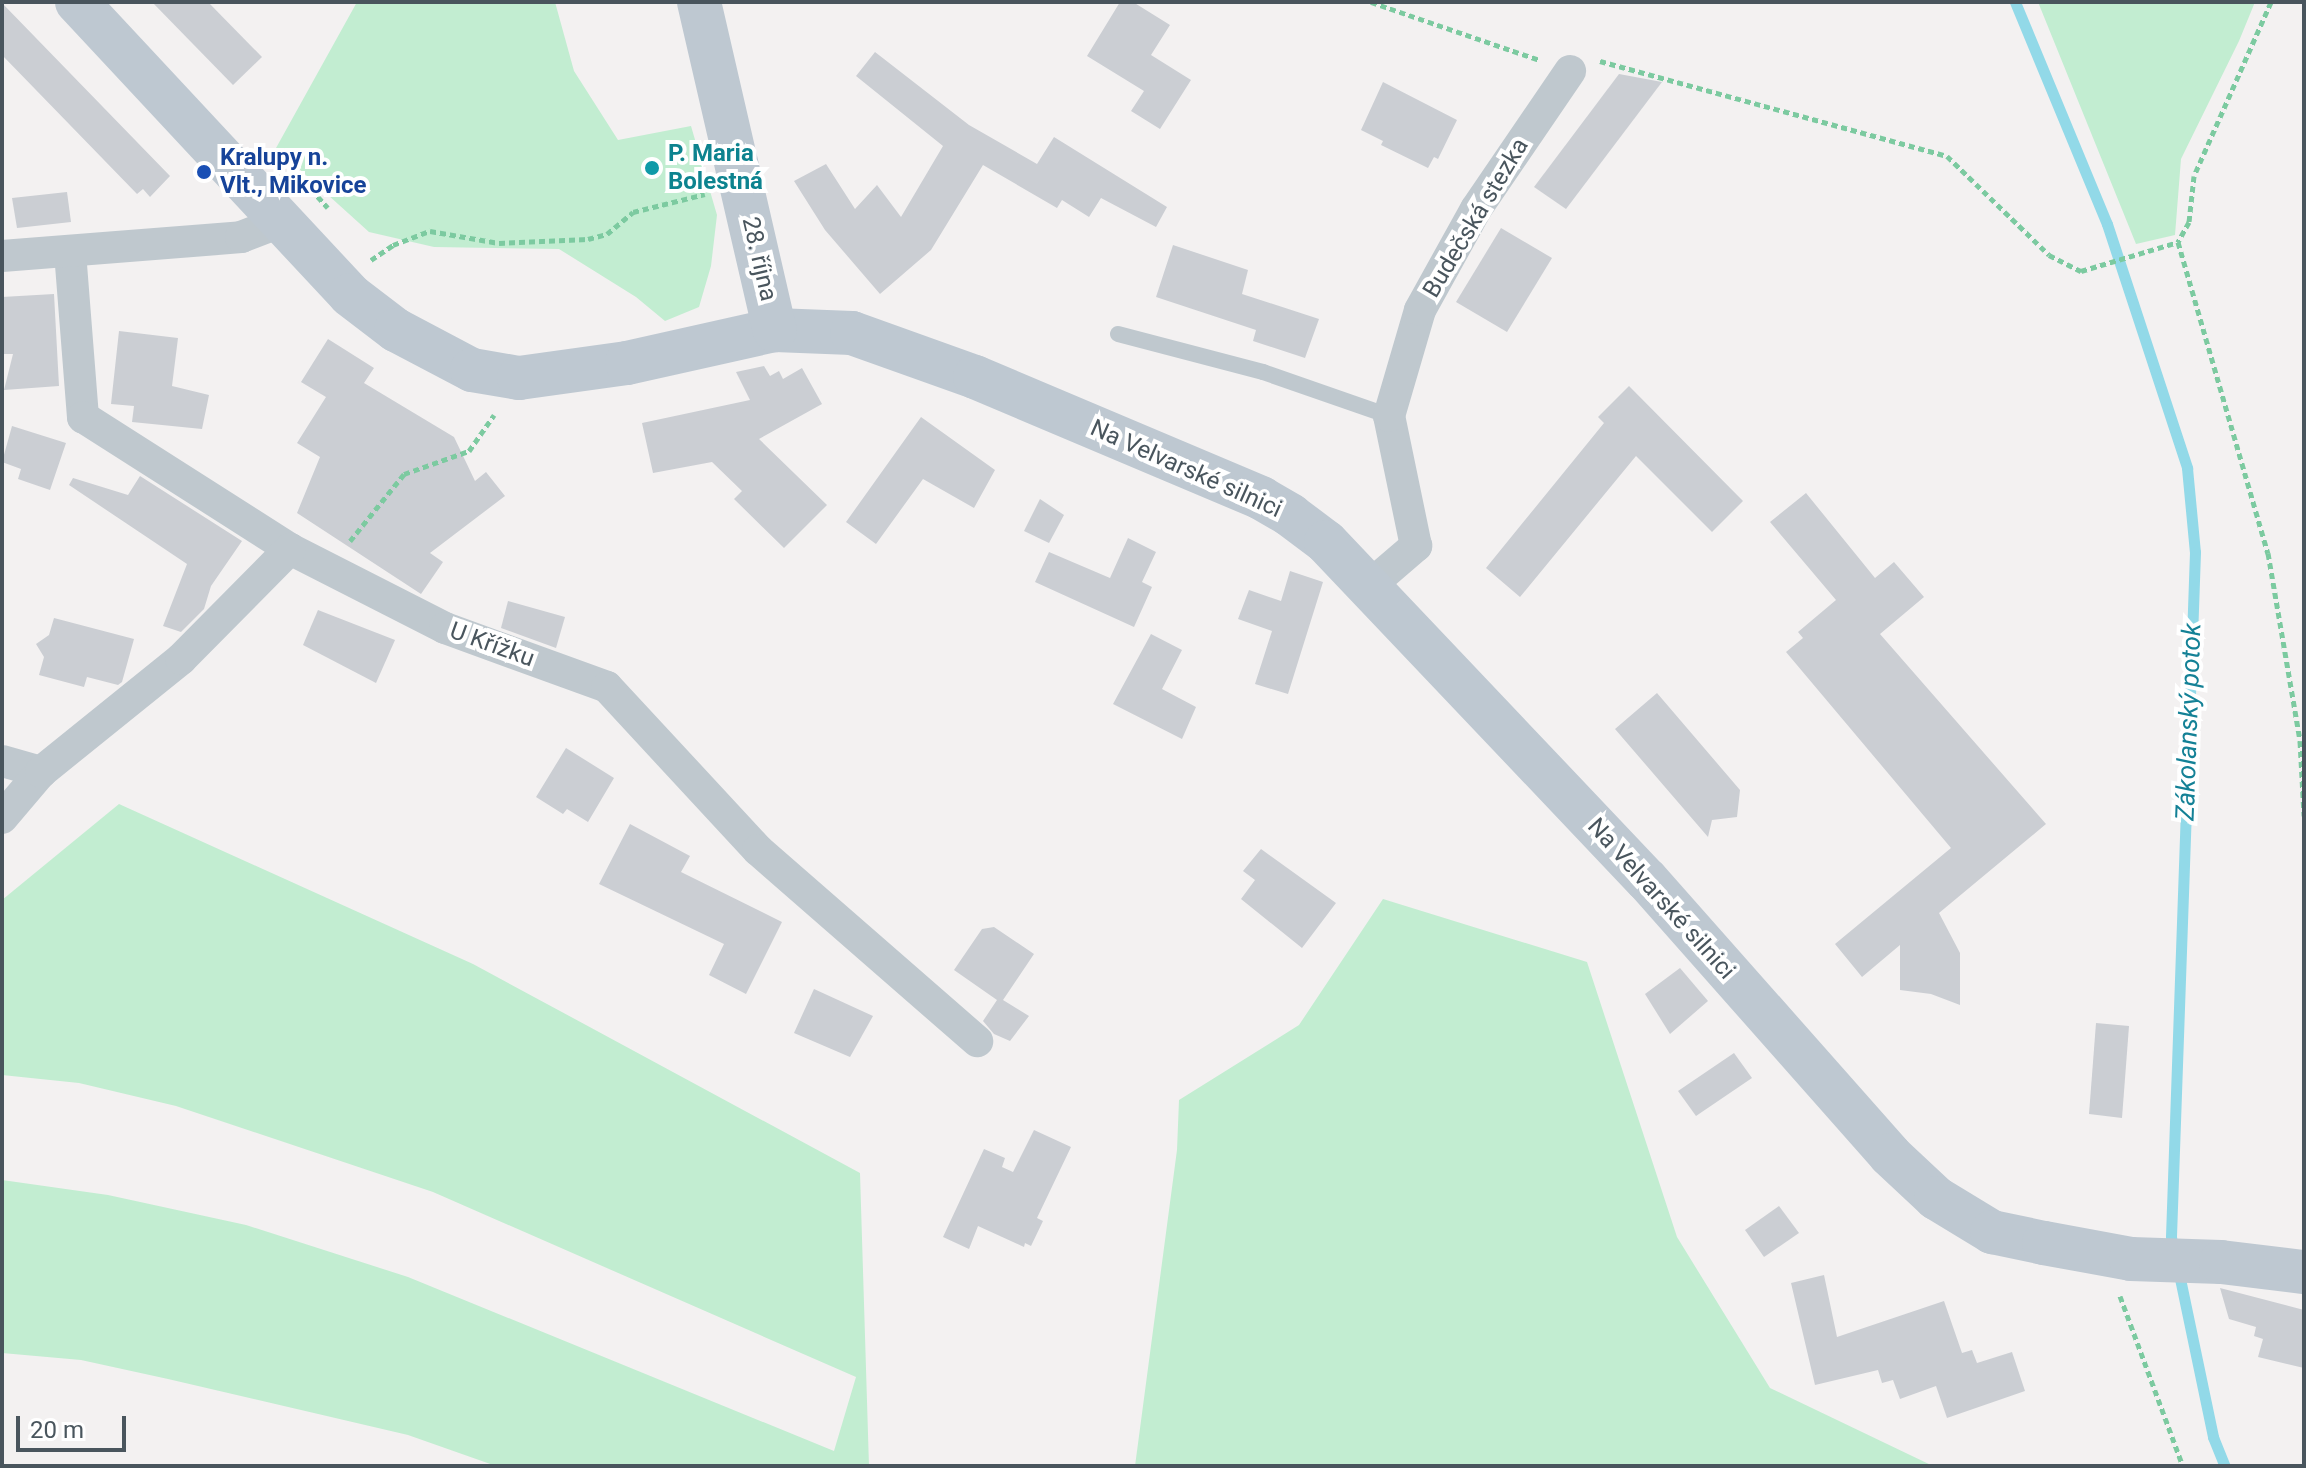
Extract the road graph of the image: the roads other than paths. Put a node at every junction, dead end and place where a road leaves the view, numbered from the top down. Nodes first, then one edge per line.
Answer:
1 (77, 2) edge
2 (699, 2) edge
3 (1570, 71) road end
4 (280, 222) junction
5 (70, 252) junction
6 (2, 256) edge
7 (775, 330) junction
8 (1118, 334) dead end
9 (1389, 416) junction
10 (290, 549) junction
11 (1367, 588) junction
12 (2, 761) edge
13 (41, 772) junction
14 (2, 818) edge
15 (977, 1041) dead end
16 (2304, 1272) edge

1 - 4 main road, Na Velvarské silnici
2 - 7 main road, 28. října
3 - 9 street, Budečská stezka
4 - 5 street
4 - 7 main road, Na Velvarské silnici
5 - 6 street
5 - 10 street, U Křížku
7 - 11 main road, Na Velvarské silnici
8 - 9 lane
9 - 11 street, Budečská stezka
10 - 13 street
10 - 15 street, U Křížku
11 - 16 main road, Na Velvarské silnici
12 - 13 street
13 - 14 street

